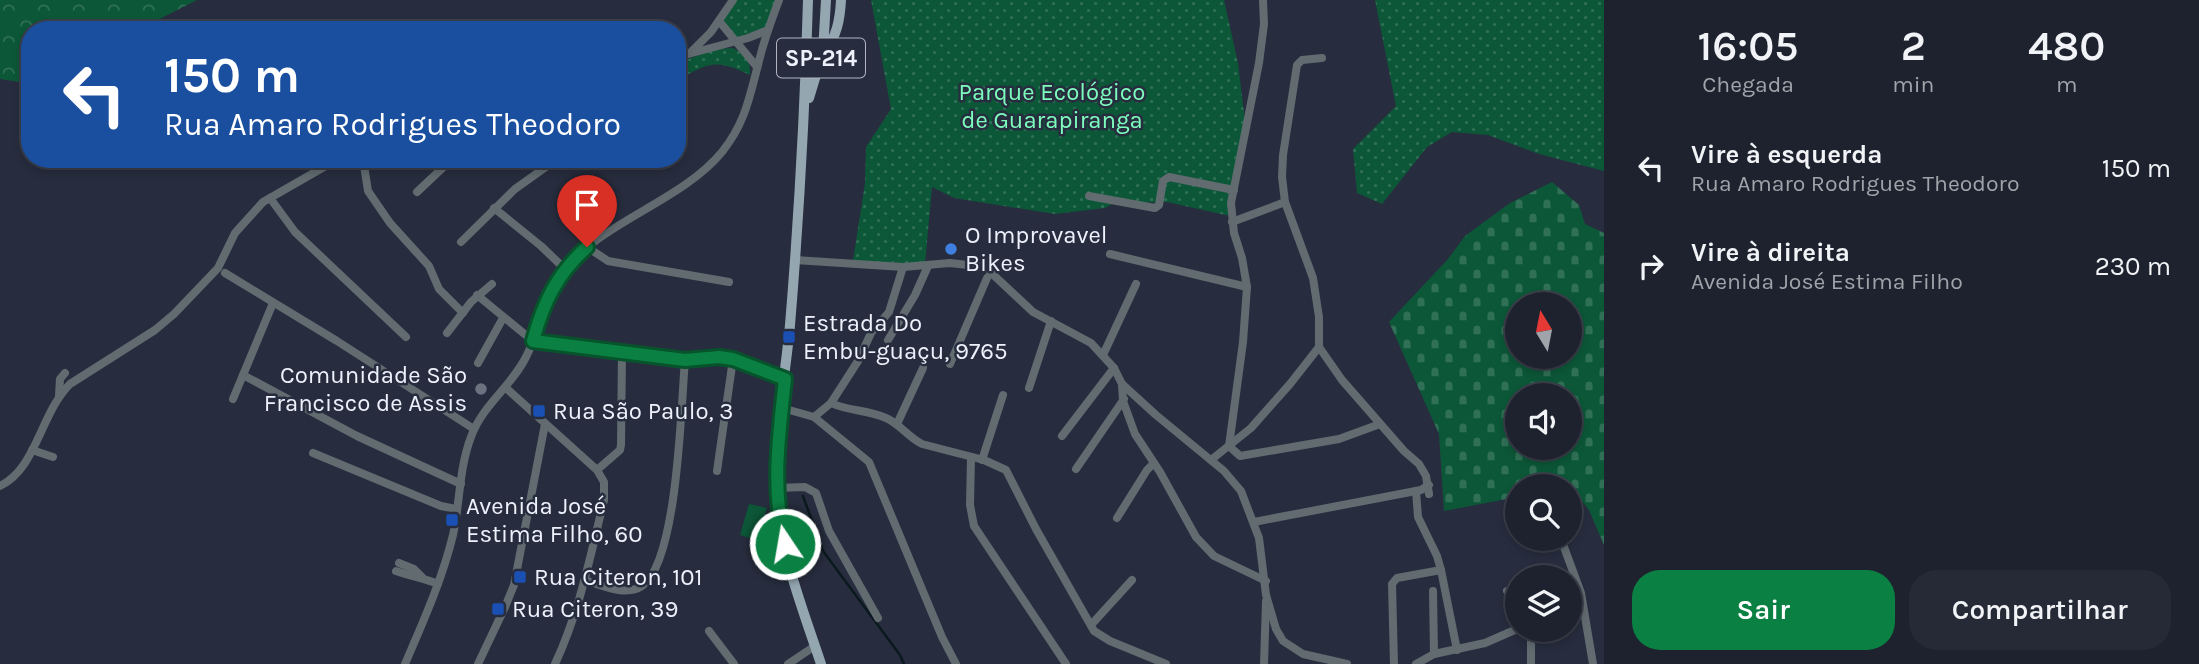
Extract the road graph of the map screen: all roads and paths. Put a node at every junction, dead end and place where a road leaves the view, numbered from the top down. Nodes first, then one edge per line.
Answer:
1 (733, 0) edge
2 (779, 0) edge
3 (808, 0) edge
4 (826, 0) edge
5 (841, 0) edge
6 (1263, 0) edge
7 (719, 21) junction
8 (768, 30) junction
9 (737, 41) junction
10 (691, 52) junction
11 (823, 52) junction
12 (686, 54) edge
13 (1322, 58) dead end
14 (757, 67) junction
15 (805, 115) junction
16 (322, 168) edge
17 (364, 168) edge
18 (442, 168) edge
19 (544, 168) edge
20 (1234, 190) junction
21 (417, 192) dead end
22 (1090, 196) dead end
23 (270, 198) junction
24 (1284, 202) junction
25 (494, 208) junction
26 (1232, 222) junction
27 (461, 242) dead end
28 (587, 247) junction
29 (1110, 254) dead end
30 (795, 260) junction
31 (928, 266) junction
32 (903, 267) junction
33 (565, 269) junction
34 (225, 274) dead end
35 (988, 274) junction
36 (729, 282) dead end
37 (492, 284) dead end
38 (1136, 284) dead end
39 (1247, 287) junction
40 (477, 295) junction
41 (273, 303) junction
42 (463, 313) junction
43 (503, 318) junction
44 (1052, 321) junction
45 (447, 333) dead end
46 (406, 337) dead end
47 (533, 341) junction
48 (888, 341) dead end
49 (1319, 347) junction
50 (622, 353) junction
51 (1103, 355) junction
52 (733, 359) junction
53 (685, 360) junction
54 (478, 363) dead end
55 (950, 364) dead end
56 (923, 368) dead end
57 (1114, 368) junction
58 (65, 373) dead end
59 (243, 374) junction
60 (785, 379) junction
61 (1122, 384) junction
62 (506, 388) junction
63 (1029, 388) dead end
64 (1132, 393) junction
65 (59, 395) junction
66 (1003, 395) dead end
67 (233, 399) dead end
68 (1123, 401) junction
69 (831, 403) junction
70 (782, 408) junction
71 (814, 417) junction
72 (545, 424) junction
73 (897, 424) junction
74 (1380, 424) junction
75 (474, 429) junction
76 (1062, 436) dead end
77 (1229, 446) junction
78 (32, 450) junction
79 (313, 453) dead end
80 (53, 457) dead end
81 (971, 457) junction
82 (982, 460) junction
83 (1211, 460) junction
84 (1154, 463) junction
85 (1076, 469) dead end
86 (597, 470) junction
87 (717, 471) dead end
88 (461, 484) junction
89 (0, 486) edge
90 (776, 488) junction
91 (1424, 490) junction
92 (456, 509) junction
93 (1117, 519) dead end
94 (1254, 522) junction
95 (1565, 551) edge
96 (397, 567) dead end
97 (1441, 570) junction
98 (585, 580) junction
99 (1132, 580) dead end
100 (1266, 581) junction
101 (438, 584) junction
102 (1433, 591) dead end
103 (1266, 595) junction
104 (878, 618) dead end
105 (1091, 625) junction
106 (709, 631) dead end
107 (1505, 634) edge
108 (1531, 642) edge
109 (815, 646) junction
110 (1457, 650) junction
111 (1434, 654) junction
112 (405, 664) edge
113 (478, 664) edge
114 (555, 664) edge
115 (734, 664) edge
116 (788, 664) edge
117 (821, 664) edge
118 (956, 664) edge
119 (1066, 664) edge
120 (1166, 664) edge
121 (1264, 664) edge
122 (1347, 664) edge
123 (1394, 664) edge
124 (1416, 664) edge
125 (1531, 664) edge
126 (1593, 664) edge

1 - 7 street
2 - 8 street
3 - 15 main road, SP-214
4 - 11 main road, SP-214
5 - 11 main road
6 - 20 street
7 - 9 street
7 - 10 street
8 - 9 street
8 - 14 street
9 - 10 street
9 - 14 street
10 - 12 street
11 - 15 main road, SP-214
13 - 24 street
14 - 28 street
15 - 30 main road, SP-214
16 - 23 street
17 - 42 street
18 - 21 street
19 - 25 street
20 - 22 street
20 - 26 street
23 - 46 street
23 - 65 street
24 - 26 street
24 - 49 street
25 - 27 street
25 - 33 street
26 - 39 street
28 - 33 street
28 - 36 street
29 - 39 street
30 - 32 street
30 - 60 main road, SP-214
31 - 32 street
31 - 35 street
31 - 48 street
32 - 69 street
33 - 47 street
34 - 41 street
35 - 44 street
35 - 55 street
37 - 40 street
38 - 51 street
39 - 77 street
40 - 42 street
40 - 43 street
41 - 59 street
41 - 75 street
42 - 45 street
43 - 47 street
43 - 54 street
44 - 51 street
44 - 63 street
47 - 50 street
47 - 62 street
49 - 74 street
49 - 77 street
50 - 53 street
50 - 86 street
51 - 57 street
52 - 53 street
52 - 60 street
52 - 87 street
53 - 98 street
56 - 73 street
57 - 61 street
57 - 76 street
58 - 65 street
59 - 67 street
59 - 88 street
60 - 70 main road, SP-214
61 - 64 street
61 - 68 street
62 - 72 street
62 - 75 street
64 - 68 street
64 - 83 street
65 - 78 street
66 - 82 street
68 - 84 street
68 - 85 street
69 - 71 street
69 - 73 street
70 - 71 street
70 - 90 main road, SP-214
71 - 118 street
72 - 86 street
72 - 113 street
73 - 81 street
74 - 77 street
74 - 91 street
75 - 88 street
77 - 83 street
78 - 80 street
78 - 89 street
79 - 92 street
81 - 82 street
81 - 119 street
82 - 105 street
83 - 94 street
84 - 93 street
84 - 100 street
86 - 98 street
88 - 92 street
90 - 104 street
90 - 109 main road, SP-214
91 - 94 street
91 - 97 street
92 - 101 street
94 - 100 street
95 - 126 street
96 - 101 street
97 - 110 street
97 - 123 street
98 - 114 street
99 - 105 street
100 - 103 street
101 - 112 street
102 - 111 street
103 - 121 street
103 - 122 street
105 - 120 street
106 - 115 street
107 - 110 street
108 - 125 street
109 - 116 street
109 - 117 main road, SP-214
110 - 111 street
111 - 124 street

